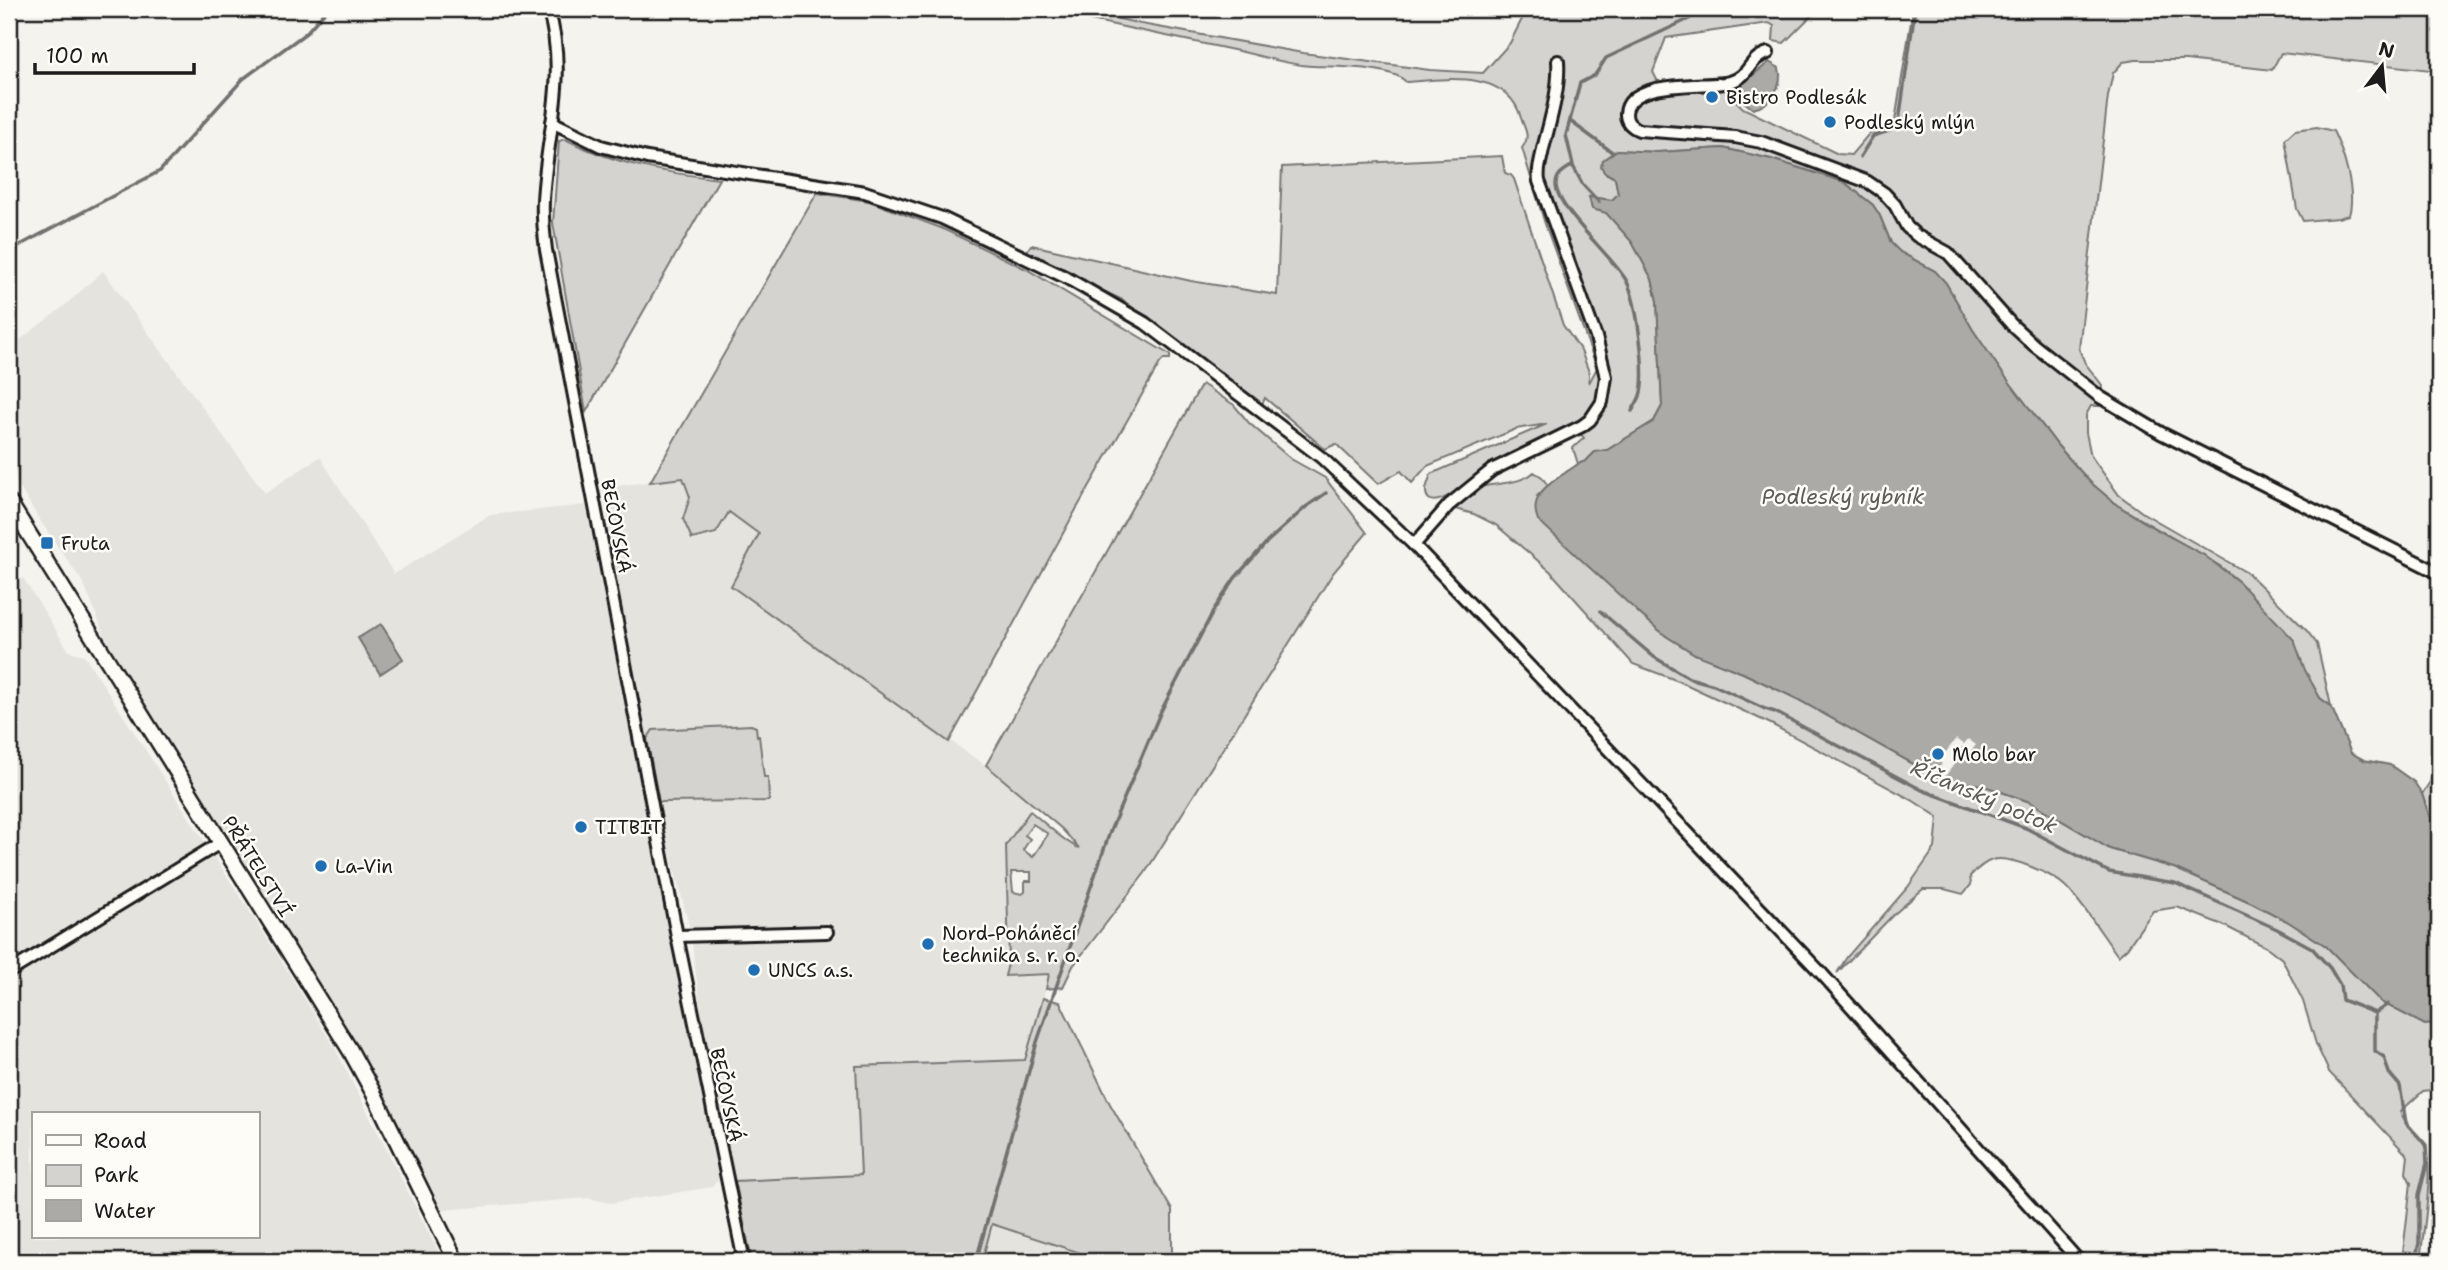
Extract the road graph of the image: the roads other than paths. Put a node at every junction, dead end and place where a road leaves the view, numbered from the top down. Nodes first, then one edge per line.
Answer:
1 (548, 9) edge
2 (1768, 52) dead end
3 (1558, 61) dead end
4 (552, 122) junction
5 (9, 502) edge
6 (1415, 545) junction
7 (2439, 573) edge
8 (220, 843) junction
9 (827, 932) dead end
10 (677, 936) junction
11 (9, 972) edge
12 (456, 1261) edge
13 (744, 1261) edge
14 (2079, 1261) edge

1 - 4 street, BEČOVSKÁ
2 - 7 street
3 - 6 street
4 - 6 street
4 - 10 street, BEČOVSKÁ
5 - 8 main road, PŘÁTELSTVÍ
6 - 14 street
8 - 11 street
8 - 12 main road, PŘÁTELSTVÍ
9 - 10 street
10 - 13 street, BEČOVSKÁ

